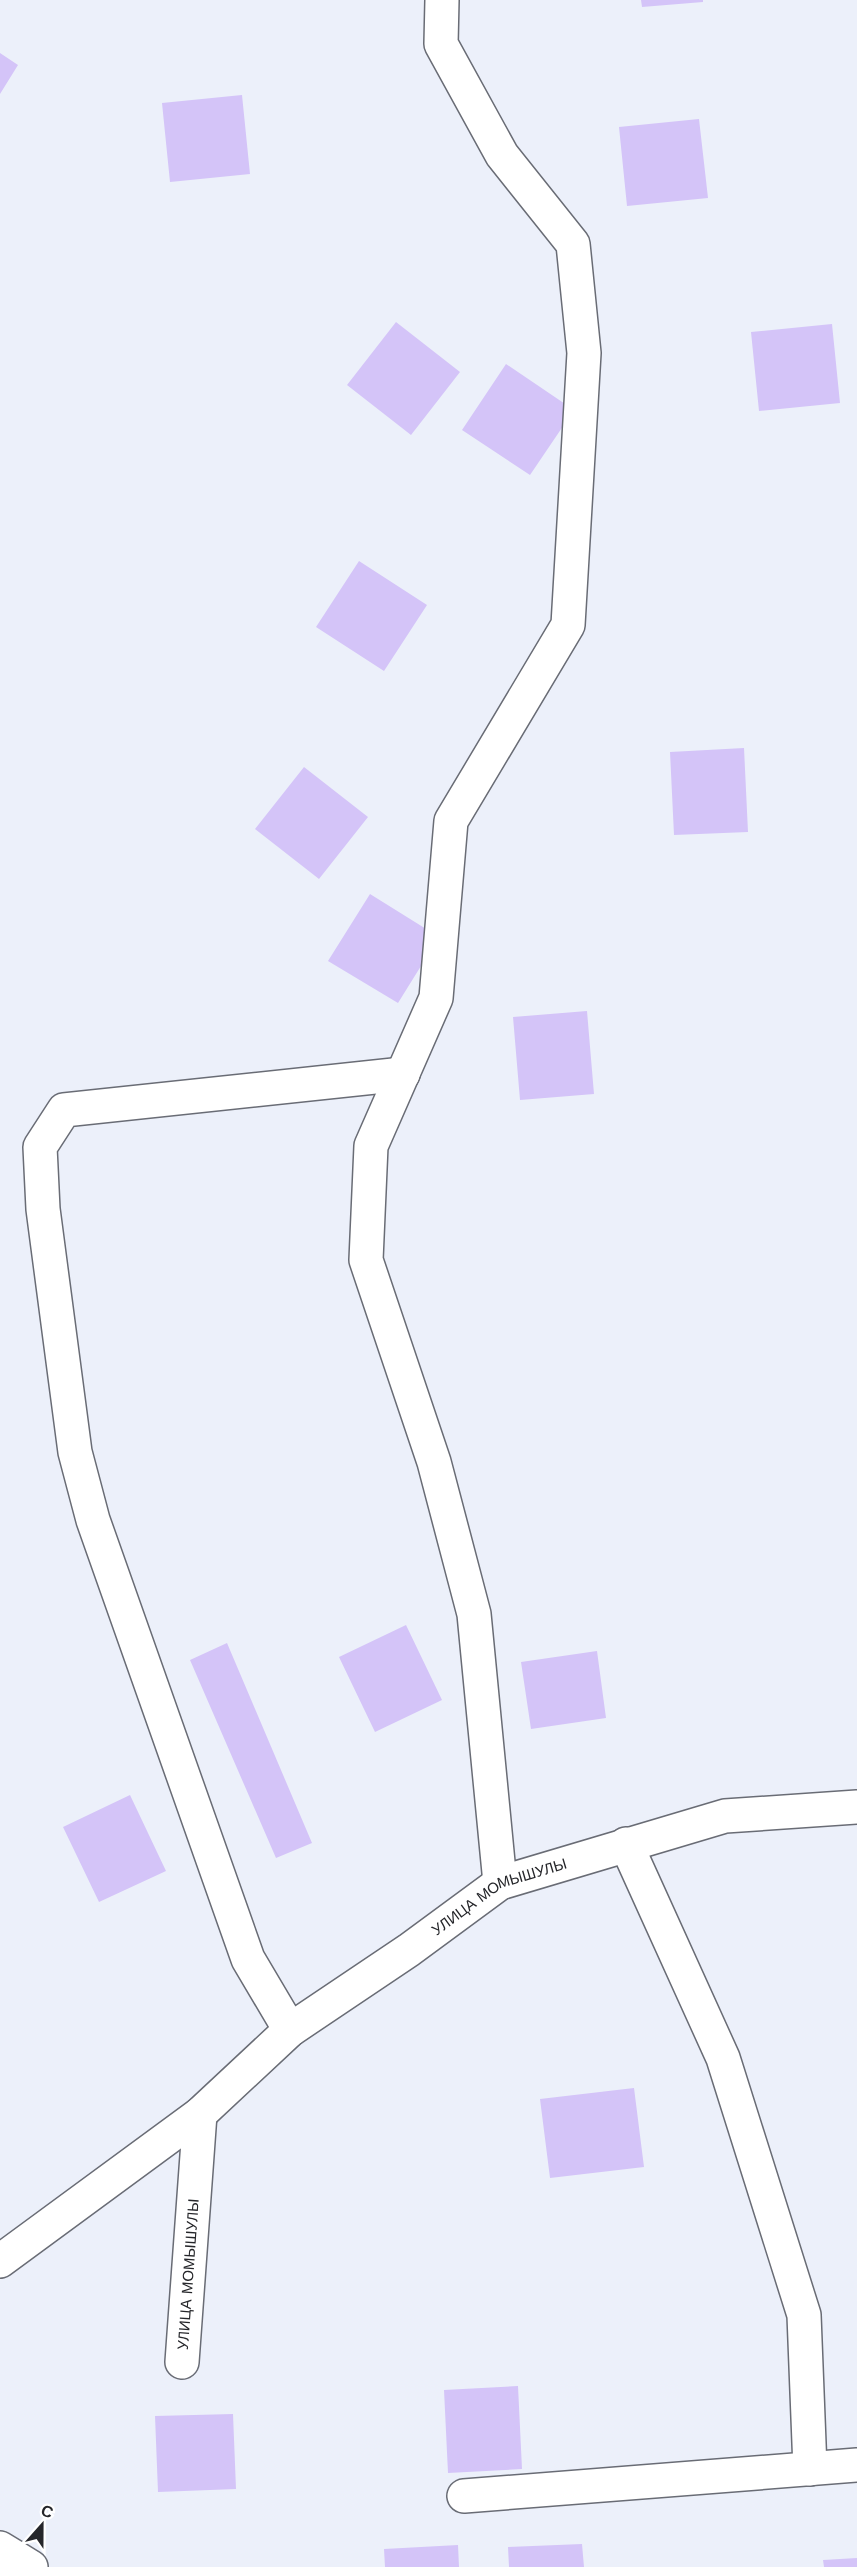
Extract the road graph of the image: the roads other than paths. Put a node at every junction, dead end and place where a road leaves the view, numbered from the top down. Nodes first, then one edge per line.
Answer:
1 (442, 0) edge
2 (403, 1074) junction
3 (857, 1807) edge
4 (626, 1844) junction
5 (500, 1883) junction
6 (290, 2030) junction
7 (200, 2114) junction
8 (0, 2261) edge
9 (182, 2362) dead end
10 (857, 2465) edge
11 (810, 2469) junction
12 (464, 2496) dead end
13 (0, 2548) edge
14 (32, 2567) edge

1 - 2 street
2 - 5 street
2 - 6 street
3 - 4 street, УЛИЦА МОМЫШУЛЫ
4 - 5 street, УЛИЦА МОМЫШУЛЫ
4 - 11 street
5 - 6 street, УЛИЦА МОМЫШУЛЫ
6 - 7 street, УЛИЦА МОМЫШУЛЫ
7 - 8 street, УЛИЦА МОМЫШУЛЫ
7 - 9 street, УЛИЦА МОМЫШУЛЫ
10 - 11 street
11 - 12 street
13 - 14 street

